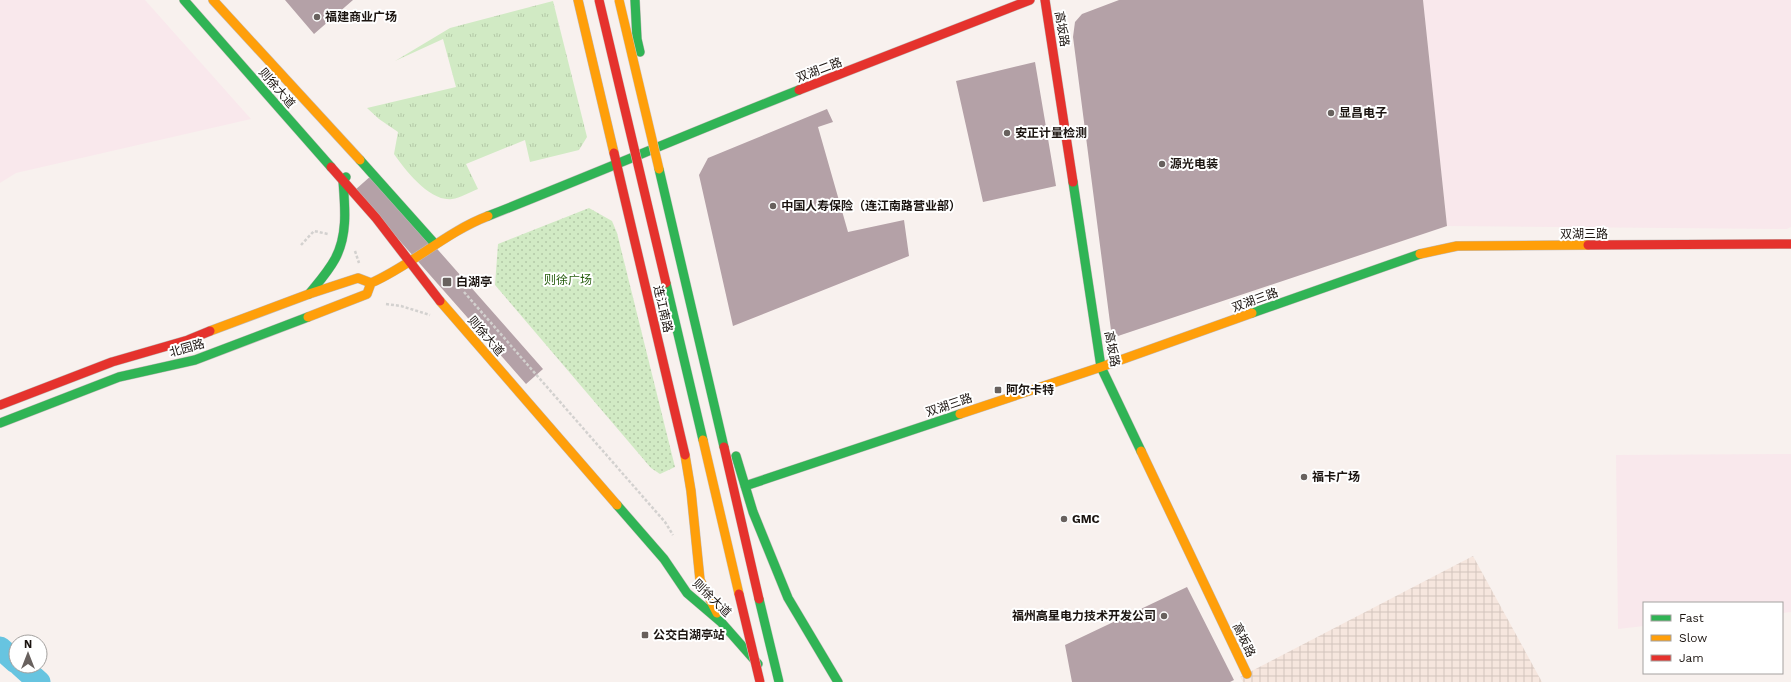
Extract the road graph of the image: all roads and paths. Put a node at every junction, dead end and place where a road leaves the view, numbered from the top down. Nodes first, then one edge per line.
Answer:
1 (184, 0) edge
2 (212, 0) edge
3 (578, 0) edge
4 (599, 0) edge
5 (618, 0) edge
6 (635, 0) edge
7 (1030, 0) edge
8 (1045, 0) edge
9 (661, 146) junction
10 (617, 165) junction
11 (358, 167) junction
12 (343, 180) junction
13 (329, 234) dead end
14 (435, 244) junction
15 (1791, 244) edge
16 (301, 245) dead end
17 (410, 262) junction
18 (371, 283) junction
19 (464, 292) dead end
20 (313, 303) junction
21 (386, 304) dead end
22 (430, 315) dead end
23 (1101, 367) junction
24 (0, 405) edge
25 (0, 423) edge
26 (745, 486) junction
27 (673, 535) dead end
28 (721, 622) junction
29 (1247, 674) dead end
30 (760, 682) edge
31 (774, 682) edge
32 (779, 682) edge
33 (838, 682) edge

1 - 12 main road, 则徐大道
2 - 11 main road, 则徐大道
3 - 10 main road, 连江南路
4 - 30 main road, bridge
5 - 32 main road, bridge
6 - 9 main road
7 - 9 main road, 双湖二路
8 - 23 main road, 高坂路
9 - 10 main road, 双湖二路
9 - 26 main road
10 - 14 main road, 双湖二路
10 - 28 main road, 连江南路
11 - 12 main road
11 - 14 main road, 则徐大道
12 - 17 main road, 则徐大道
12 - 20 main road
13 - 16 path
14 - 17 main road, 北园路
15 - 23 main road, 双湖三路
17 - 18 main road, 北园路
17 - 28 main road, 则徐大道
18 - 20 main road, 北园路
18 - 20 main road, 北园路
19 - 27 path
20 - 24 main road, 北园路
20 - 25 main road, 北园路
21 - 22 path
23 - 26 main road, 双湖三路
23 - 29 main road, 高坂路
26 - 33 main road
28 - 31 main road, 则徐大道

